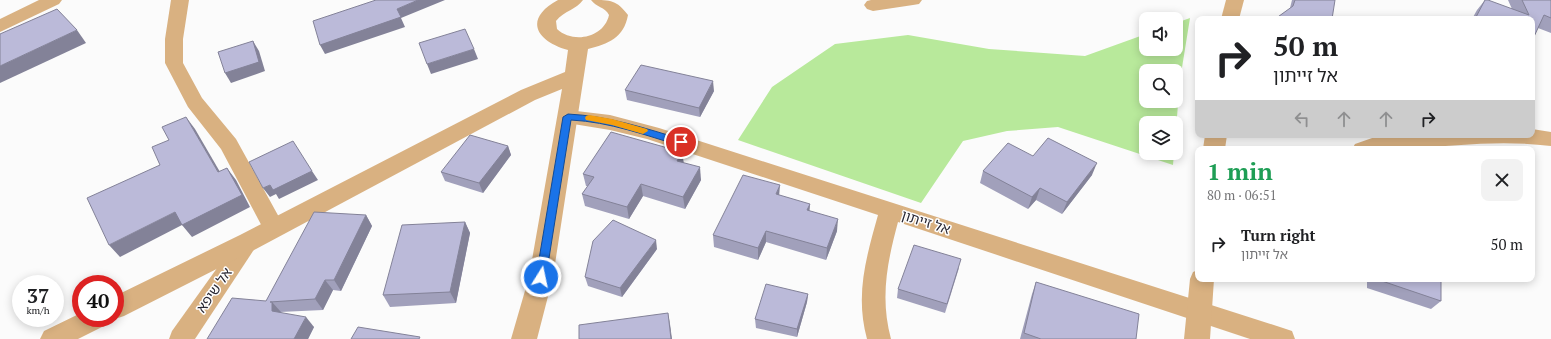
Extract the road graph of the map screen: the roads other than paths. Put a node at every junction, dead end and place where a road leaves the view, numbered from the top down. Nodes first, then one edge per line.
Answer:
1 (53, 0) edge
2 (180, 0) edge
3 (913, 0) edge
4 (1235, 0) edge
5 (566, 1) edge
6 (612, 2) edge
7 (873, 5) dead end
8 (1231, 16) edge
9 (0, 26) edge
10 (579, 44) junction
11 (575, 75) junction
12 (568, 117) junction
13 (1535, 136) edge
14 (1452, 138) edge
15 (1551, 139) edge
16 (1372, 146) edge
17 (890, 210) junction
18 (274, 228) junction
19 (248, 242) junction
20 (1202, 282) edge
21 (124, 304) edge
22 (1200, 311) junction
23 (77, 327) edge
24 (53, 339) edge
25 (181, 339) edge
26 (524, 339) edge
27 (878, 339) edge
28 (1197, 339) edge
29 (1282, 339) edge

1 - 9 street
2 - 18 street
3 - 7 street
4 - 8 street
5 - 10 street
6 - 10 street
10 - 11 street
11 - 12 street
11 - 18 street
12 - 17 street, אל זייתון
12 - 26 street
13 - 15 street
14 - 16 street
17 - 22 street, אל זייתון
17 - 27 street
18 - 19 street
19 - 21 street
19 - 25 street, אל שיפא
20 - 22 street
22 - 28 street
22 - 29 street, אל זייתון
23 - 24 street

